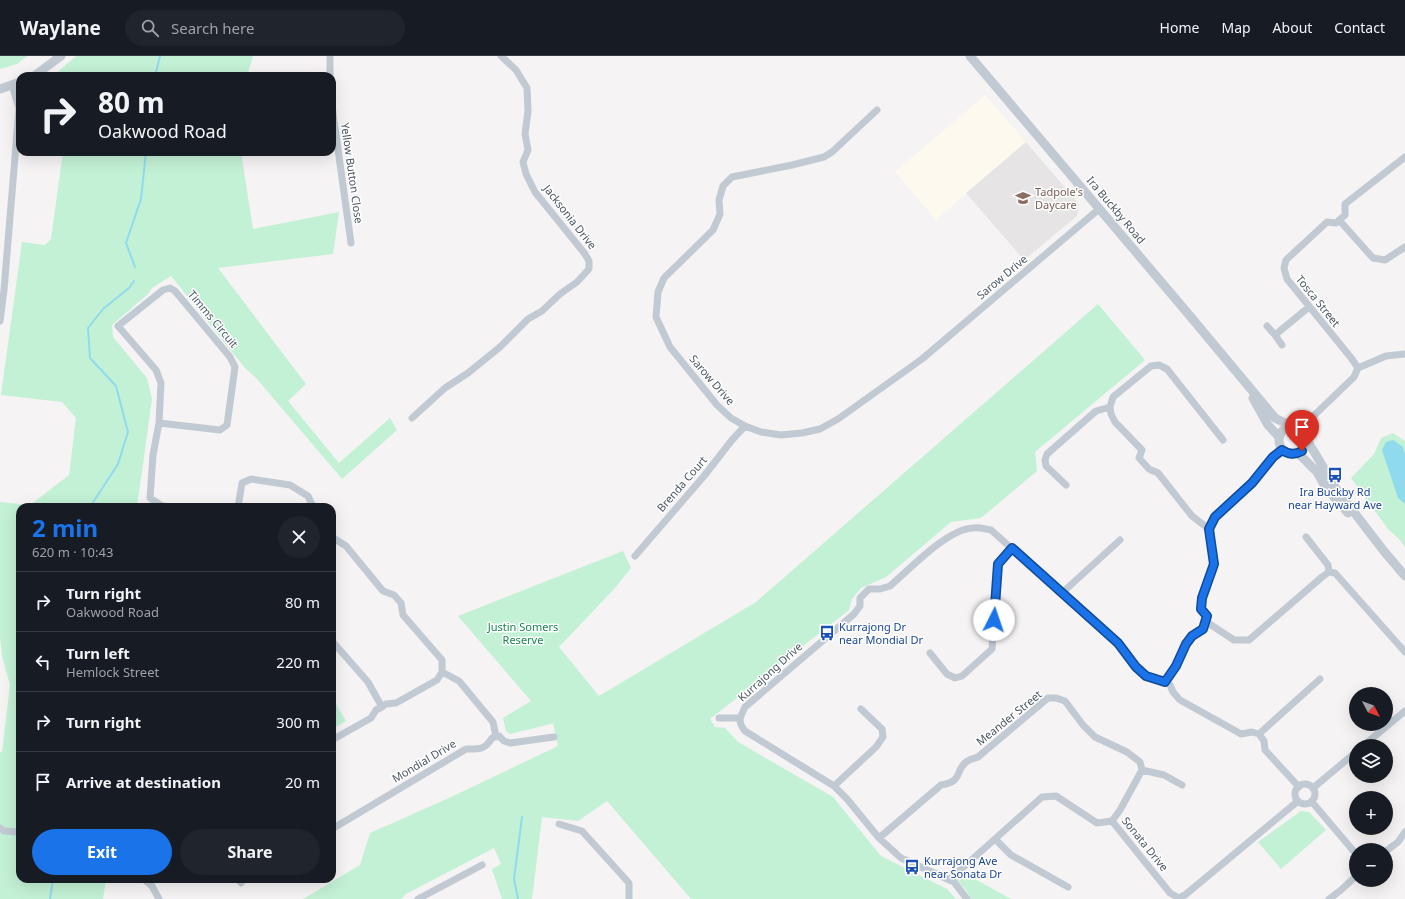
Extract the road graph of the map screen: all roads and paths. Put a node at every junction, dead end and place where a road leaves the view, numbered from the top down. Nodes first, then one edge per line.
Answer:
1 (61, 56) edge
2 (330, 56) edge
3 (500, 56) edge
4 (970, 56) edge
5 (39, 72) edge
6 (330, 72) edge
7 (16, 84) edge
8 (0, 89) edge
9 (877, 110) dead end
10 (336, 135) edge
11 (16, 144) edge
12 (1405, 156) edge
13 (1100, 209) junction
14 (1339, 220) junction
15 (351, 242) dead end
16 (1405, 247) edge
17 (1309, 307) junction
18 (0, 321) edge
19 (1267, 326) dead end
20 (1275, 335) junction
21 (1282, 345) dead end
22 (1405, 354) edge
23 (1358, 368) junction
24 (1243, 381) junction
25 (1110, 407) junction
26 (412, 418) dead end
27 (159, 423) junction
28 (746, 426) junction
29 (1289, 426) junction
30 (1301, 428) junction
31 (1279, 437) junction
32 (1223, 440) dead end
33 (1307, 440) junction
34 (1282, 450) junction
35 (1298, 453) junction
36 (1066, 485) dead end
37 (158, 503) edge
38 (239, 503) edge
39 (311, 503) edge
40 (1209, 529) junction
41 (1306, 537) dead end
42 (336, 540) edge
43 (1120, 540) dead end
44 (1012, 548) junction
45 (1383, 550) junction
46 (636, 556) dead end
47 (1329, 572) junction
48 (1405, 576) edge
49 (1062, 593) junction
50 (1205, 621) junction
51 (336, 646) edge
52 (1405, 652) edge
53 (930, 653) dead end
54 (442, 672) junction
55 (1320, 679) dead end
56 (1165, 682) junction
57 (382, 707) junction
58 (861, 709) dead end
59 (1405, 711) edge
60 (719, 718) dead end
61 (740, 718) junction
62 (1259, 734) junction
63 (496, 737) junction
64 (554, 737) dead end
65 (336, 738) edge
66 (1371, 739) edge
67 (1349, 758) edge
68 (1142, 770) junction
69 (834, 786) junction
70 (1182, 786) dead end
71 (1299, 787) junction
72 (1313, 788) junction
73 (1298, 801) junction
74 (1312, 802) junction
75 (1112, 821) junction
76 (559, 824) dead end
77 (336, 827) edge
78 (0, 828) edge
79 (16, 832) edge
80 (1405, 832) edge
81 (879, 838) junction
82 (995, 839) junction
83 (1349, 846) edge
84 (1393, 846) edge
85 (482, 865) dead end
86 (949, 880) junction
87 (149, 883) edge
88 (1349, 883) edge
89 (1068, 887) dead end
90 (160, 899) edge
91 (418, 899) edge
92 (629, 899) edge
93 (967, 899) edge
94 (1329, 899) edge

1 - 5 street
2 - 6 street
3 - 26 street, Jacksonia Drive
4 - 13 street, Ira Buckby Road
7 - 8 street
9 - 28 street, Sarow Drive
10 - 15 street, Yellow Button Close
11 - 18 street
12 - 14 street
13 - 24 street, Ira Buckby Road
13 - 28 street, Sarow Drive
14 - 16 street
14 - 17 street, Tosca Street
17 - 20 street
17 - 23 street, Tosca Street
19 - 20 street
20 - 21 street
22 - 23 street
23 - 30 street
24 - 29 street, Ira Buckby Road
24 - 31 street, Ira Buckby Road
25 - 32 street
25 - 36 street
25 - 40 street
27 - 27 street, Timms Circuit
27 - 37 street, Timms Circuit
28 - 46 street, Brenda Court
29 - 30 street
29 - 31 street
30 - 33 street
31 - 34 street
33 - 35 street
33 - 45 street
34 - 35 street
34 - 40 street
35 - 45 street
38 - 39 street
40 - 50 street
41 - 47 street
42 - 54 street
43 - 49 street
44 - 49 street
44 - 53 street
44 - 61 street, Kurrajong Drive
45 - 48 street
47 - 50 street
47 - 52 street
49 - 56 street
50 - 56 street
51 - 57 street
54 - 57 street
54 - 63 street
55 - 62 street
56 - 62 street
57 - 65 street
58 - 69 street
59 - 66 street
60 - 61 street
61 - 69 street, Kurrajong Drive
62 - 71 street
63 - 64 street
63 - 77 street, Mondial Drive
67 - 72 street
68 - 70 street
68 - 75 street
68 - 81 street, Meander Street
69 - 81 street, Kurrajong Drive
71 - 72 street
71 - 73 street
72 - 74 street
73 - 74 street
73 - 75 street, Sonata Drive
74 - 83 street
75 - 82 street, Sonata Drive
76 - 92 street
78 - 79 street
80 - 84 street
81 - 86 street, Kurrajong Drive
82 - 86 street, Sonata Drive
82 - 89 street
85 - 91 street
86 - 93 street, Kurrajong Drive
87 - 90 street
88 - 94 street

